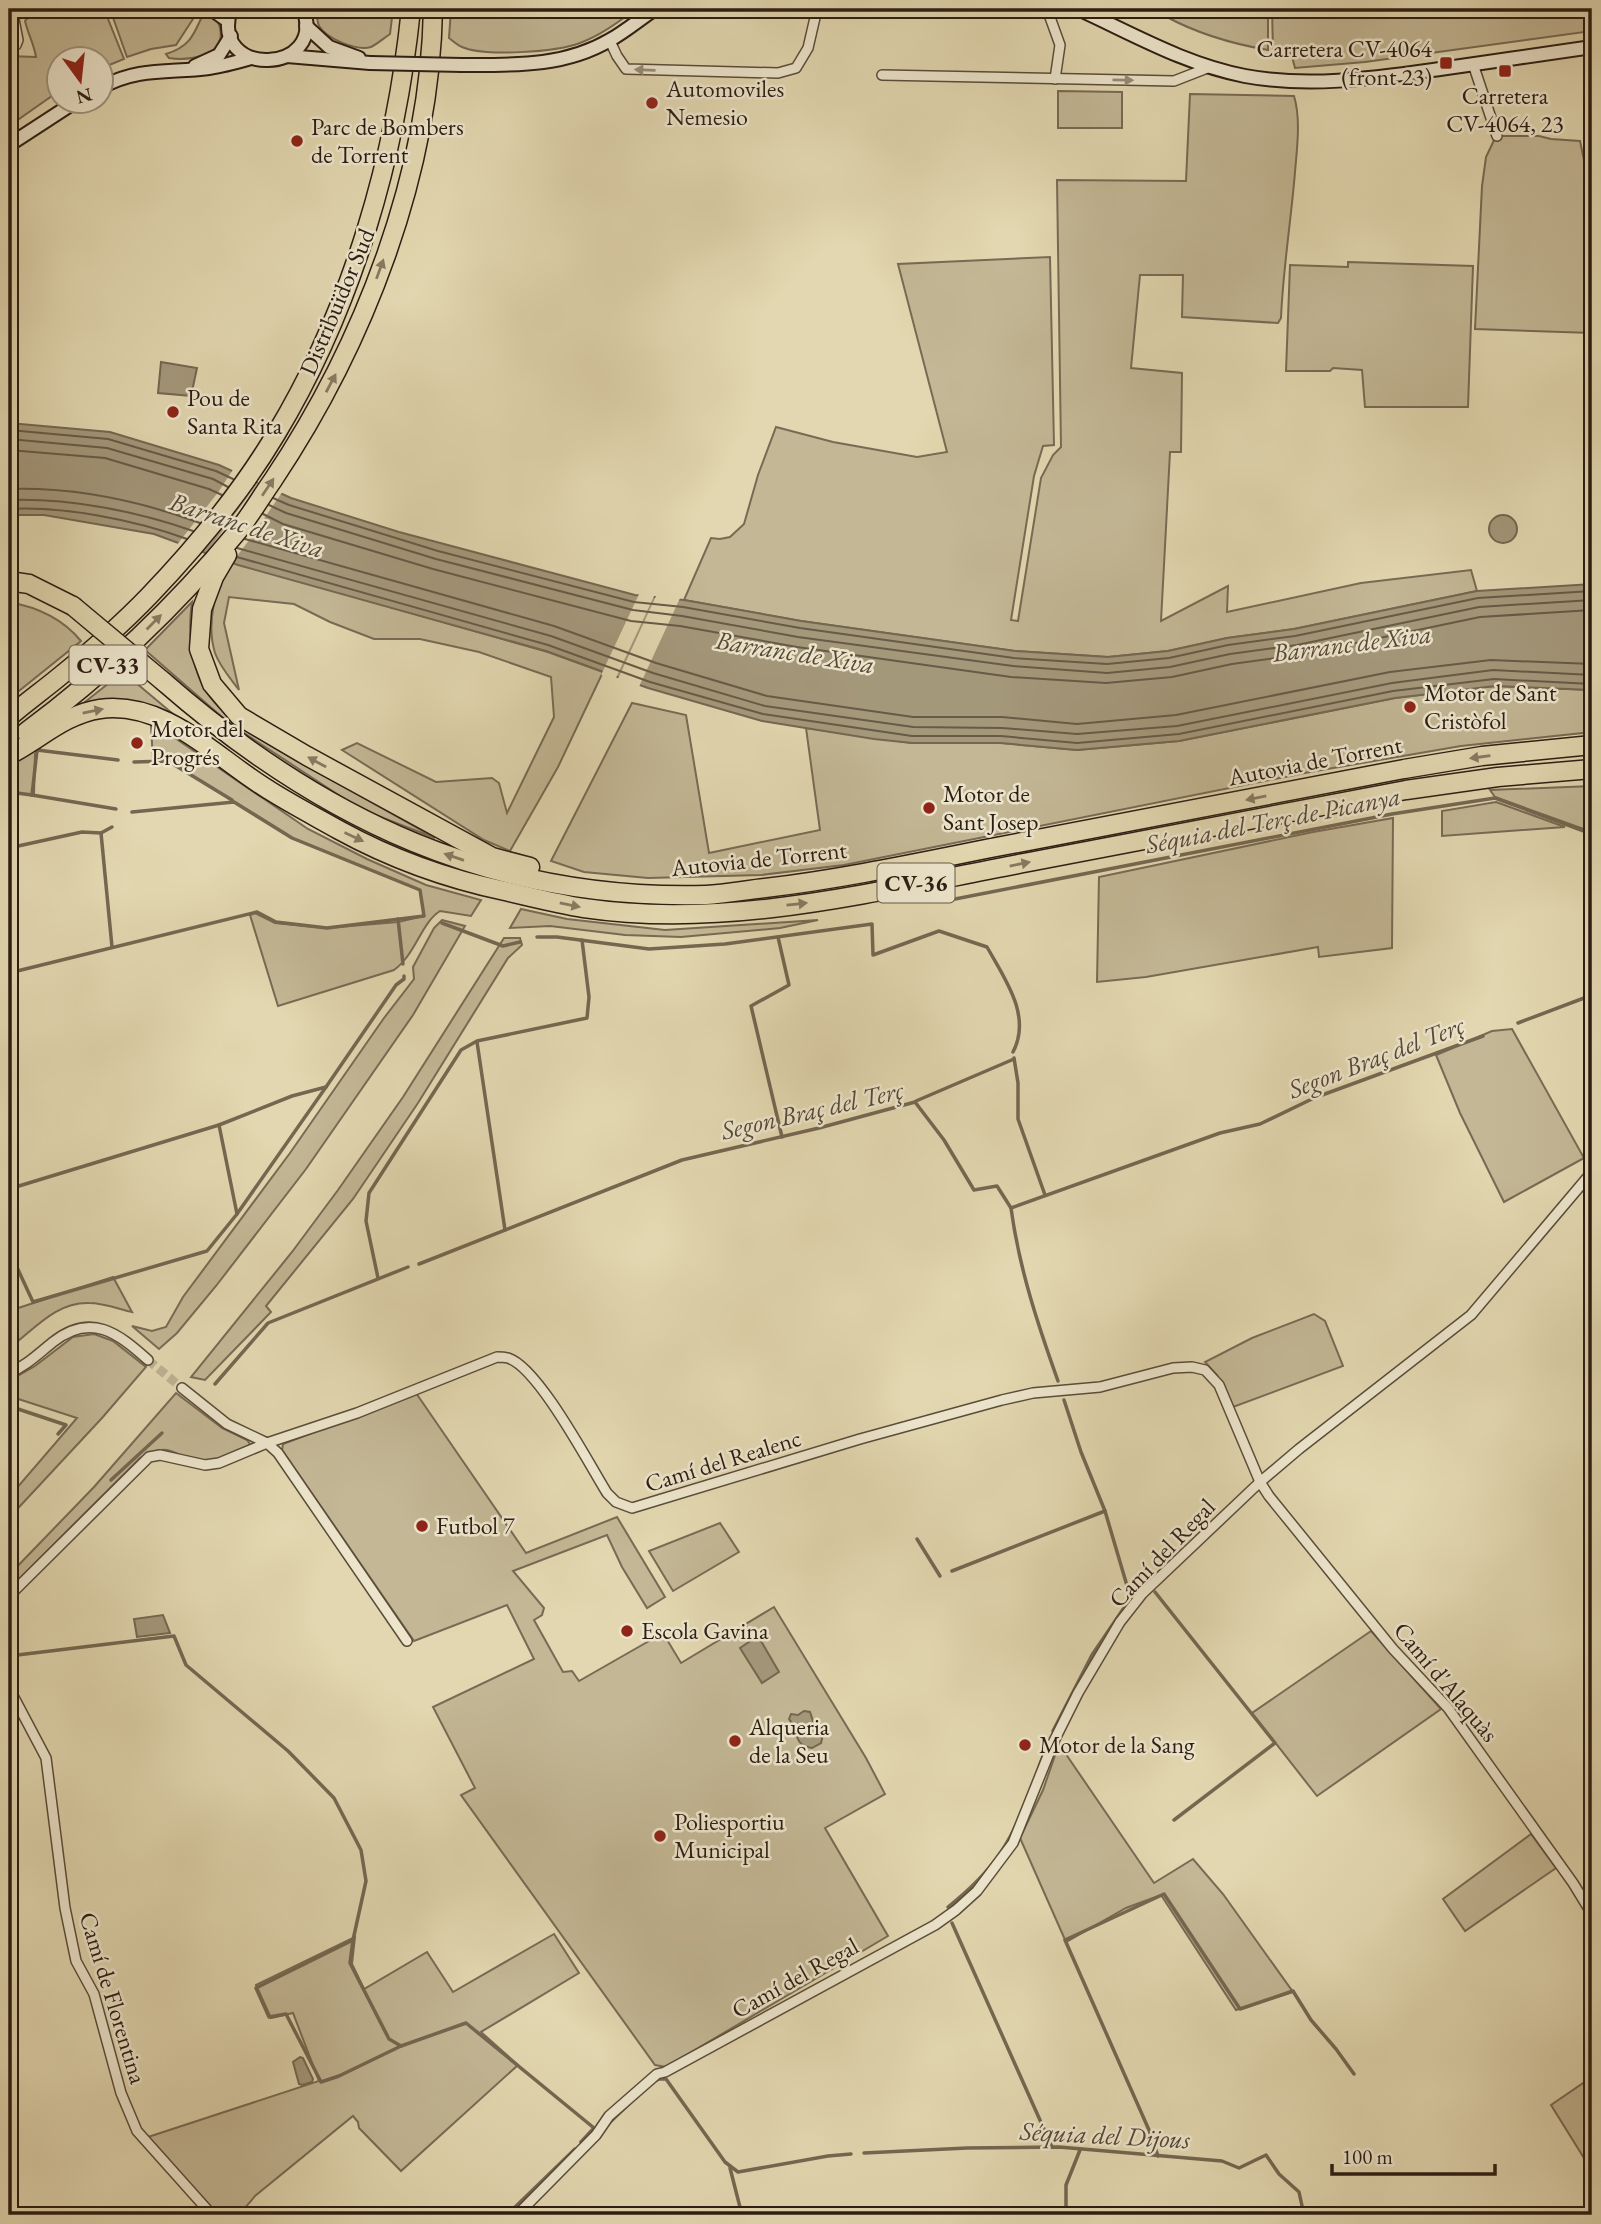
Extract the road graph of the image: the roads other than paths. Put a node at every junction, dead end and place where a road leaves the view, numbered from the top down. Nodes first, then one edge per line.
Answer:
1 (12, 9) edge
2 (211, 9) edge
3 (303, 9) edge
4 (433, 9) edge
5 (443, 9) edge
6 (655, 9) edge
7 (817, 9) edge
8 (1047, 9) edge
9 (1082, 10) edge
10 (410, 11) edge
11 (230, 15) edge
12 (306, 26) junction
13 (231, 36) junction
14 (610, 41) junction
15 (433, 45) junction
16 (1592, 47) edge
17 (9, 48) edge
18 (287, 57) junction
19 (251, 58) junction
20 (370, 63) junction
21 (1473, 64) junction
22 (1210, 67) junction
23 (187, 70) junction
24 (882, 75) dead end
25 (1055, 79) junction
26 (116, 81) edge
27 (54, 116) edge
28 (1497, 136) dead end
29 (9, 145) edge
30 (206, 576) junction
31 (9, 581) edge
32 (9, 591) edge
33 (70, 610) junction
34 (160, 686) junction
35 (12, 712) edge
36 (9, 745) edge
37 (1592, 745) edge
38 (9, 755) edge
39 (1592, 769) edge
40 (295, 803) junction
41 (811, 883) junction
42 (1592, 1171) edge
43 (148, 1360) tunnel mouth
44 (9, 1373) edge
45 (181, 1388) tunnel mouth
46 (267, 1443) junction
47 (1260, 1482) junction
48 (9, 1597) edge
49 (407, 1641) dead end
50 (9, 1688) edge
51 (1592, 1914) edge
52 (212, 2215) edge
53 (517, 2215) edge

1 - 17 street
2 - 11 street
3 - 12 street
4 - 15 highway, Distribuïdor Sud
5 - 15 highway
6 - 14 street
7 -> 14 street
8 - 25 street
9 - 22 street
10 - 35 highway, Distribuïdor Sud / CV-33
11 - 13 street
12 - 18 street
12 - 20 street
13 - 19 street
13 - 23 street
14 - 20 street, bridge
30 -> 15 highway, Distribuïdor Sud
16 - 21 street
18 - 19 street
18 - 20 street
19 - 23 street
21 - 22 street
21 - 28 street
25 -> 22 street
23 - 26 street
24 - 25 street
27 - 29 street
36 -> 30 highway, CV-33
41 -> 30 highway
31 - 33 highway
32 - 33 highway
33 - 34 highway
34 - 40 highway
41 -> 34 highway, Autovia de Torrent / CV-36
37 -> 41 highway, Autovia de Torrent / CV-36
38 -> 40 highway, CV-36
40 -> 39 highway, Autovia de Torrent / CV-36
42 - 47 street, Camí del Regal
43 - 44 street
45 - 46 street
46 - 47 street, Camí del Realenc
46 - 48 street
46 - 49 street
47 - 51 street, Camí d'Alaquàs
47 - 53 street, Camí del Regal
50 - 52 street, Camí de Florentina

